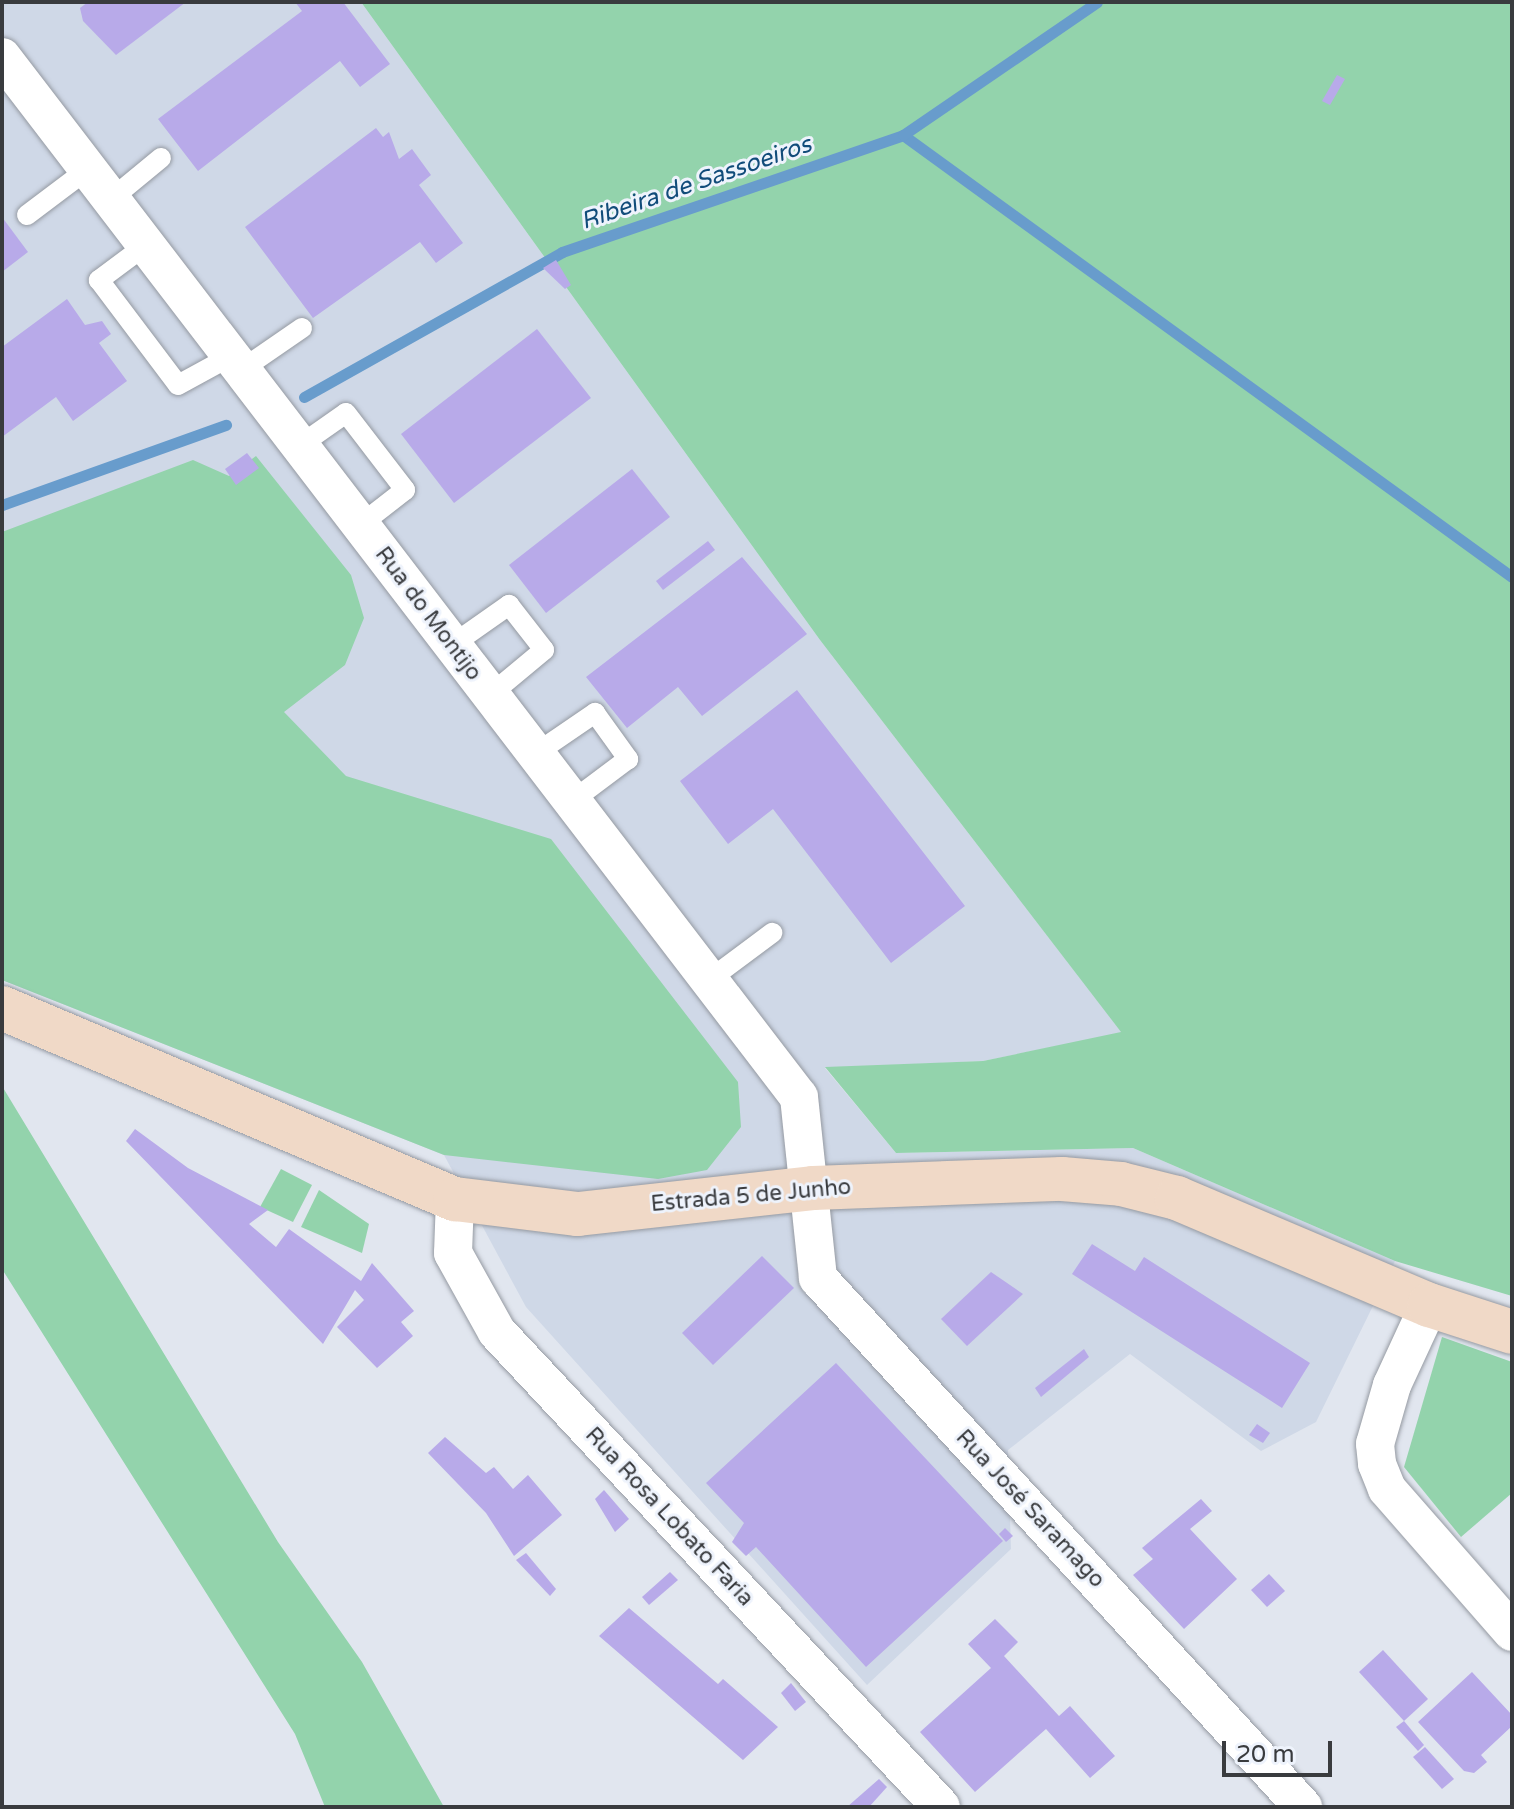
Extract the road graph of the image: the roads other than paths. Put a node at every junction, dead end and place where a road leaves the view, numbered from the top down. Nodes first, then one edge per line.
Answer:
1 (4, 65) edge
2 (161, 158) dead end
3 (88, 169) junction
4 (110, 200) junction
5 (27, 215) dead end
6 (146, 245) junction
7 (302, 328) dead end
8 (236, 363) junction
9 (299, 446) junction
10 (360, 525) junction
11 (452, 645) junction
12 (490, 695) junction
13 (535, 754) junction
14 (572, 801) junction
15 (772, 933) dead end
16 (709, 980) junction
17 (2, 1008) edge
18 (813, 1188) junction
19 (455, 1199) junction
20 (1429, 1305) junction
21 (1512, 1332) edge
22 (1512, 1632) edge
23 (941, 1807) edge
24 (1303, 1807) edge

1 - 3 street, Rua do Montijo
2 - 4 lane
3 - 4 street, Rua do Montijo
3 - 5 lane
4 - 6 street, Rua do Montijo
6 - 8 street, Rua do Montijo
6 - 8 lane
7 - 8 lane
8 - 9 street, Rua do Montijo
9 - 10 street, Rua do Montijo
9 - 10 lane
10 - 11 street, Rua do Montijo
11 - 12 street, Rua do Montijo
11 - 12 lane
12 - 13 street, Rua do Montijo
13 - 14 street, Rua do Montijo
13 - 14 lane
14 - 16 street, Rua do Montijo
15 - 16 lane
16 - 18 street, Rua do Montijo
17 - 19 street, Estrada 5 de Junho
18 - 19 street, Estrada 5 de Junho
18 - 20 street, Estrada 5 de Junho
18 - 24 street, Rua José Saramago
19 - 23 street, Rua Rosa Lobato Faria
20 - 21 street, Estrada 5 de Junho
20 - 22 street

